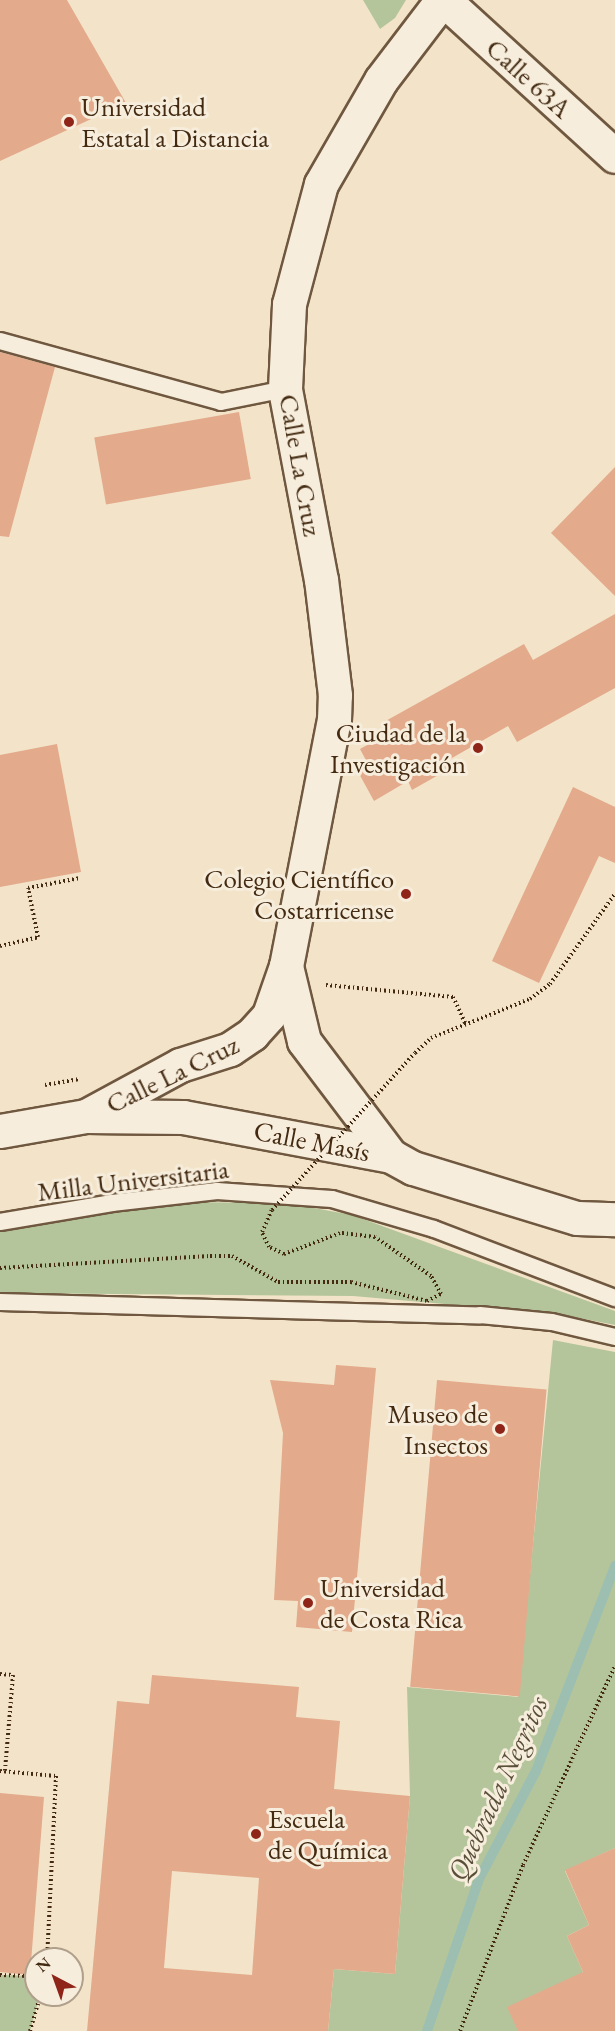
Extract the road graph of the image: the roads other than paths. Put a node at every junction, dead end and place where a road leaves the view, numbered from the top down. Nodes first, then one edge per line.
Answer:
1 (443, 0) edge
2 (615, 156) edge
3 (0, 341) edge
4 (285, 389) junction
5 (288, 974) junction
6 (86, 1116) junction
7 (0, 1131) edge
8 (391, 1156) junction
9 (615, 1219) edge
10 (0, 1222) edge
11 (615, 1298) edge
12 (0, 1302) edge
13 (615, 1337) edge

1 - 2 street, Calle 63A
1 - 4 street, Calle La Cruz
3 - 4 lane
4 - 5 street, Calle La Cruz
5 - 6 street, Calle La Cruz
5 - 8 street, Calle La Cruz
6 - 7 street, Calle Masís
6 - 8 street, Calle Masís
8 - 9 street, Calle Masís
10 - 11 lane, Milla Universitaria
12 - 13 lane

